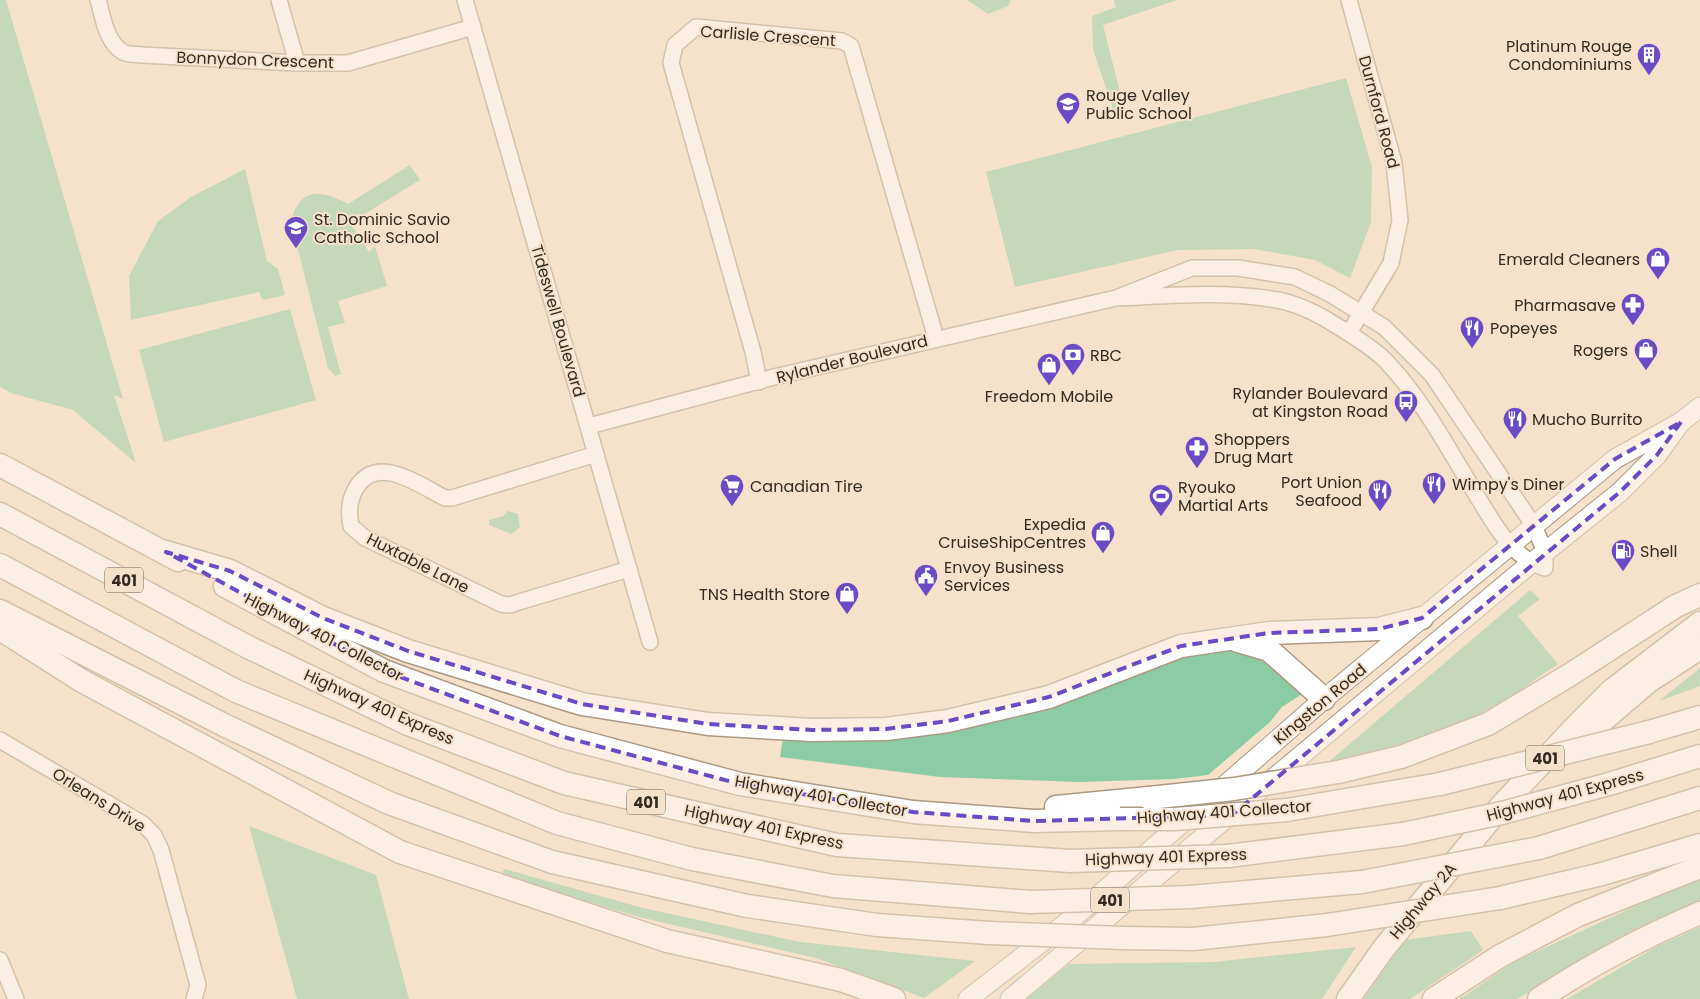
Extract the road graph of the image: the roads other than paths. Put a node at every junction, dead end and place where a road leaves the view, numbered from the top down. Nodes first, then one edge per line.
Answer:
1 (98, 0) edge
2 (279, 0) edge
3 (465, 0) edge
4 (1349, 0) edge
5 (473, 27) junction
6 (297, 63) junction
7 (1116, 298) junction
8 (1363, 313) junction
9 (1349, 333) junction
10 (936, 338) junction
11 (759, 382) junction
12 (1700, 407) edge
13 (1681, 422) junction
14 (589, 426) junction
15 (596, 454) junction
16 (0, 465) edge
17 (0, 514) edge
18 (1534, 526) junction
19 (1510, 544) junction
20 (166, 552) junction
21 (1538, 558) junction
22 (0, 565) edge
23 (629, 569) junction
24 (1700, 594) edge
25 (0, 610) edge
26 (1422, 618) junction
27 (1700, 623) edge
28 (0, 629) edge
29 (1230, 639) junction
30 (650, 642) dead end
31 (1700, 648) edge
32 (1324, 699) junction
33 (1700, 717) edge
34 (1344, 721) junction
35 (0, 740) edge
36 (1700, 756) edge
37 (1700, 798) edge
38 (1502, 805) junction
39 (913, 812) junction
40 (1700, 845) edge
41 (1700, 868) edge
42 (1700, 913) edge
43 (0, 960) edge
44 (840, 980) junction
45 (16, 999) edge
46 (194, 999) edge
47 (869, 999) edge
48 (894, 999) edge
49 (968, 999) edge
50 (1010, 999) edge
51 (1348, 999) edge
52 (1434, 999) edge
53 (1539, 999) edge

1 - 6 street, Bonnydon Crescent
2 - 6 street
3 - 5 street, Tideswell Boulevard
4 - 8 street, Durnford Road
5 - 6 street, Bonnydon Crescent
5 - 14 street, Tideswell Boulevard
7 - 8 street, Rylander Boulevard
7 - 9 street, Rylander Boulevard
7 - 10 street, Rylander Boulevard
8 - 9 street, Durnford Road
8 - 18 street, Rylander Boulevard
9 - 19 street, Rylander Boulevard
10 - 11 street, Rylander Boulevard
10 - 11 street, Carlisle Crescent
11 - 14 street, Rylander Boulevard
12 - 13 main road, Kingston Road
13 - 18 main road, Kingston Road
13 - 21 main road, Kingston Road
14 - 15 street, Tideswell Boulevard
15 - 23 street, Tideswell Boulevard
15 - 23 street, Huxtable Lane
16 - 20 highway, Highway 401 Collector / 401
17 - 36 highway, Highway 401 Express / 401, bridge
18 - 19 main road, Kingston Road
18 - 21 street, Rylander Boulevard
19 - 21 street, Rylander Boulevard
19 - 26 main road, Kingston Road
20 - 29 highway
20 - 39 highway, Highway 401 Collector / 401
21 - 34 main road, Kingston Road
22 - 37 highway, 401, bridge
23 - 30 street, Tideswell Boulevard
24 - 39 highway, bridge
25 - 40 highway, bridge
26 - 29 highway
26 - 32 main road, Kingston Road
27 - 38 highway
28 - 44 highway
29 - 32 highway
31 - 38 highway
32 - 34 main road
32 - 49 main road, Kingston Road
33 - 39 highway, Highway 401 Collector / 401, bridge
34 - 50 main road, Kingston Road
35 - 46 street, Orleans Drive
38 - 51 highway, Highway 2A
41 - 52 highway
42 - 53 highway
43 - 45 street
44 - 47 highway
44 - 48 highway

